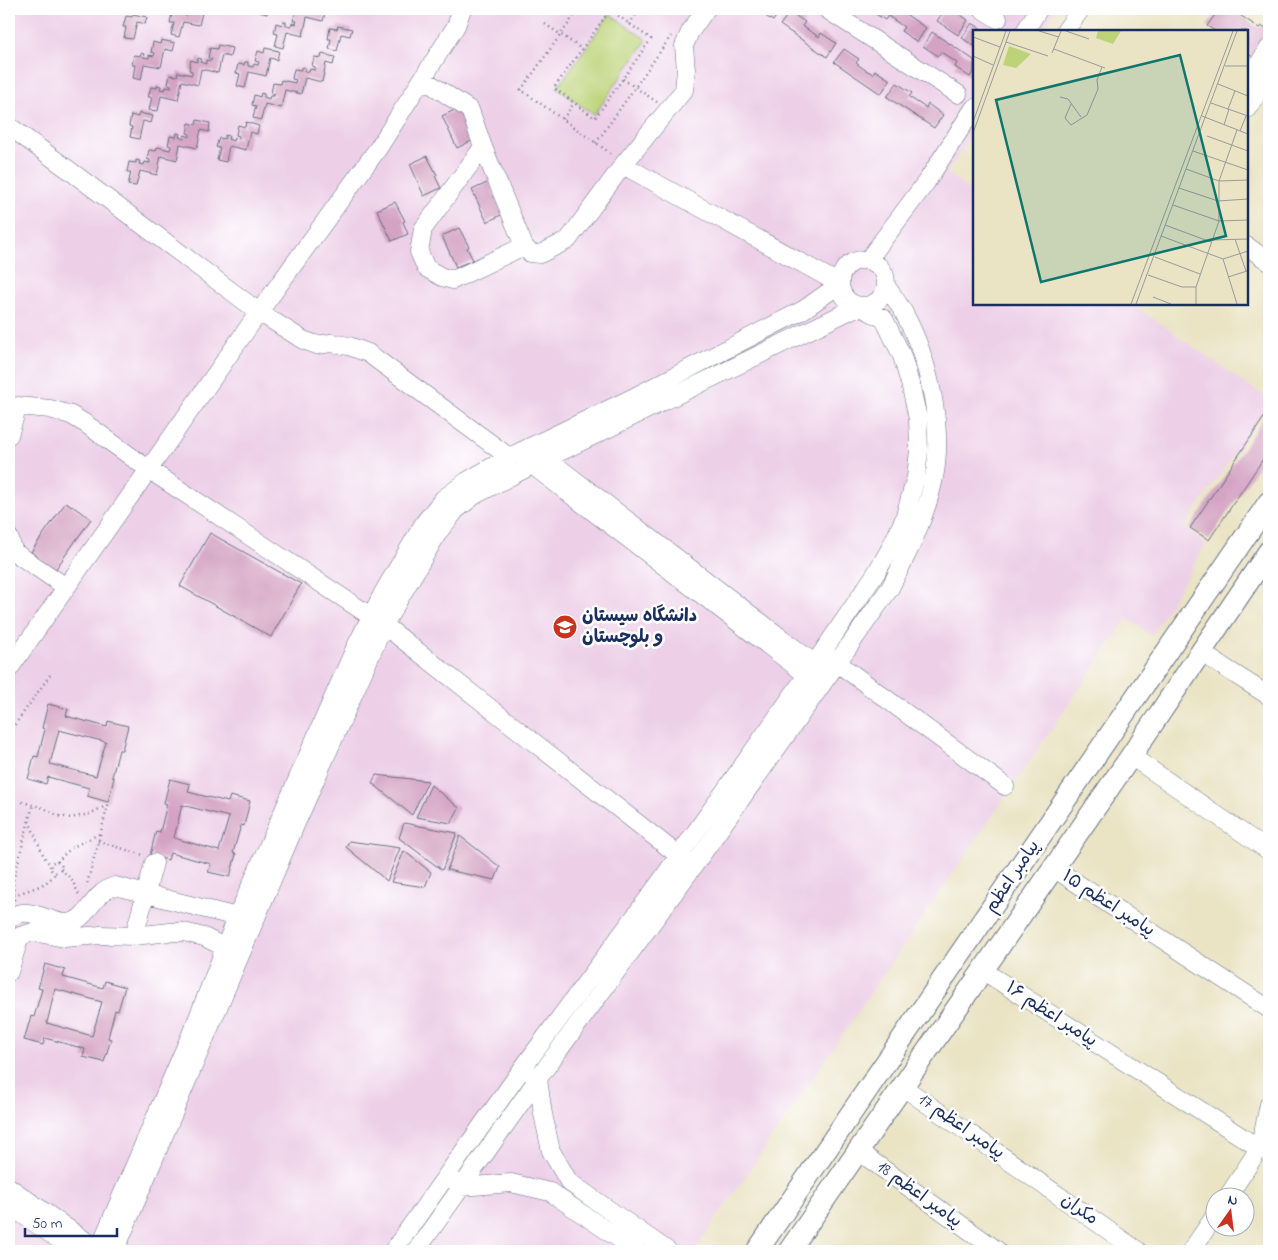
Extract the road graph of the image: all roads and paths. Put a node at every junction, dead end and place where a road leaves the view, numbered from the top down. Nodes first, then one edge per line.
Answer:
1 (462, 9) edge
2 (579, 9) edge
3 (640, 9) edge
4 (680, 9) edge
5 (706, 9) edge
6 (826, 9) edge
7 (982, 9) edge
8 (1039, 9) edge
9 (1081, 9) edge
10 (687, 14) dead end
11 (998, 19) dead end
12 (545, 24) dead end
13 (630, 24) junction
14 (676, 30) dead end
15 (1026, 30) edge
16 (1066, 30) edge
17 (561, 35) junction
18 (1269, 48) edge
19 (582, 49) junction
20 (1269, 76) edge
21 (423, 79) junction
22 (623, 79) junction
23 (1248, 80) edge
24 (635, 87) junction
25 (958, 94) dead end
26 (574, 103) junction
27 (1248, 107) edge
28 (668, 110) junction
29 (973, 110) edge
30 (563, 119) junction
31 (9, 126) edge
32 (596, 143) junction
33 (483, 147) junction
34 (624, 164) junction
35 (524, 246) junction
36 (1248, 247) edge
37 (868, 260) junction
38 (1269, 262) edge
39 (840, 284) junction
40 (886, 286) junction
41 (859, 306) junction
42 (258, 312) junction
43 (9, 436) edge
44 (509, 457) junction
45 (539, 462) junction
46 (148, 469) junction
47 (1269, 502) edge
48 (450, 505) junction
49 (9, 537) edge
50 (1269, 551) edge
51 (66, 587) junction
52 (377, 621) junction
53 (1200, 652) junction
54 (820, 663) junction
55 (9, 669) edge
56 (50, 675) dead end
57 (1269, 696) edge
58 (9, 734) edge
59 (1131, 756) junction
60 (1005, 786) dead end
61 (22, 802) dead end
62 (33, 805) junction
63 (29, 821) junction
64 (101, 833) junction
65 (98, 842) junction
66 (1269, 851) edge
67 (678, 856) junction
68 (9, 859) edge
69 (152, 860) joint
70 (17, 861) junction
71 (57, 862) junction
72 (51, 866) junction
73 (693, 867) junction
74 (1052, 867) junction
75 (61, 869) junction
76 (55, 872) junction
77 (146, 893) junction
78 (13, 895) junction
79 (14, 902) dead end
80 (237, 917) junction
81 (9, 920) edge
82 (253, 924) junction
83 (134, 936) junction
84 (224, 947) junction
85 (982, 970) junction
86 (9, 972) edge
87 (1269, 1009) edge
88 (522, 1068) junction
89 (538, 1079) junction
90 (903, 1087) junction
91 (174, 1092) junction
92 (1269, 1104) edge
93 (1263, 1148) edge
94 (858, 1151) junction
95 (1020, 1168) joint
96 (445, 1176) junction
97 (461, 1186) junction
98 (9, 1188) edge
99 (1233, 1188) edge
100 (9, 1205) edge
101 (1206, 1229) edge
102 (75, 1251) edge
103 (98, 1251) edge
104 (115, 1251) edge
105 (394, 1251) edge
106 (416, 1251) edge
107 (637, 1251) edge
108 (668, 1251) edge
109 (756, 1251) edge
110 (789, 1251) edge
111 (998, 1251) edge
112 (1138, 1251) edge
113 (1191, 1251) edge

1 - 21 street
2 - 17 path
3 - 13 path
4 - 10 path
5 - 28 street
6 - 25 street
7 - 11 street
8 - 15 street
9 - 16 street
12 - 17 path
13 - 19 path
13 - 22 path
14 - 24 path
17 - 19 path
17 - 30 path
18 - 23 street
19 - 26 path
20 - 27 street
21 - 33 street
21 - 42 street
22 - 24 path
22 - 26 path
24 - 28 path
24 - 32 path
26 - 30 path
28 - 34 street
29 - 37 street
30 - 32 path
31 - 42 street
32 - 34 path
33 - 35 street
33 - 35 street
34 - 35 street
34 - 39 street
36 - 38 street
37 - 39 street
37 - 40 street
39 - 41 street
39 - 44 street
40 - 41 street
40 - 54 street
41 - 45 street
41 - 54 street
42 - 44 street
42 - 46 street
43 - 46 street
44 - 48 street
45 - 48 street
45 - 54 street
46 - 51 street
46 - 52 street
47 - 109 main road, پیامبر اعظم
48 - 52 street
49 - 51 street
50 - 53 main road, پیامبر اعظم
51 - 55 street
52 - 67 street
52 - 80 street
52 - 82 street
53 - 57 street
53 - 59 main road, پیامبر اعظم
54 - 60 street
54 - 67 street
54 - 73 street
56 - 58 path
59 - 66 street
59 - 74 main road, پیامبر اعظم
61 - 62 path
62 - 63 path
62 - 64 path
63 - 70 path
63 - 72 path
64 - 65 path
64 - 71 path
65 - 69 path
65 - 75 path
67 - 73 street
67 - 88 street
68 - 70 path
69 - 77 street
70 - 78 path
71 - 72 path
71 - 75 path
72 - 76 path
73 - 89 street
74 - 85 main road, پیامبر اعظم
74 - 87 street, پیامبر اعظم ۱۵
75 - 76 path
76 - 78 path
77 - 80 street
77 - 81 street
77 - 83 street
78 - 79 path
80 - 82 street
80 - 84 street
82 - 91 street
83 - 84 street
83 - 86 street
84 - 91 street
85 - 90 main road, پیامبر اعظم
85 - 93 street, پیامبر اعظم ۱۶
88 - 89 street
88 - 96 street
89 - 97 street
89 - 108 street
90 - 94 main road, پیامبر اعظم
90 - 95 street, پیامبر اعظم 17
91 - 103 street
91 - 104 street
92 - 93 street
93 - 99 street
94 - 110 main road, پیامبر اعظم
94 - 111 street, پیامبر اعظم 18
95 - 112 street, مکران
96 - 97 street
96 - 105 street
97 - 106 street
97 - 107 street
98 - 103 street
100 - 102 street
101 - 113 street

